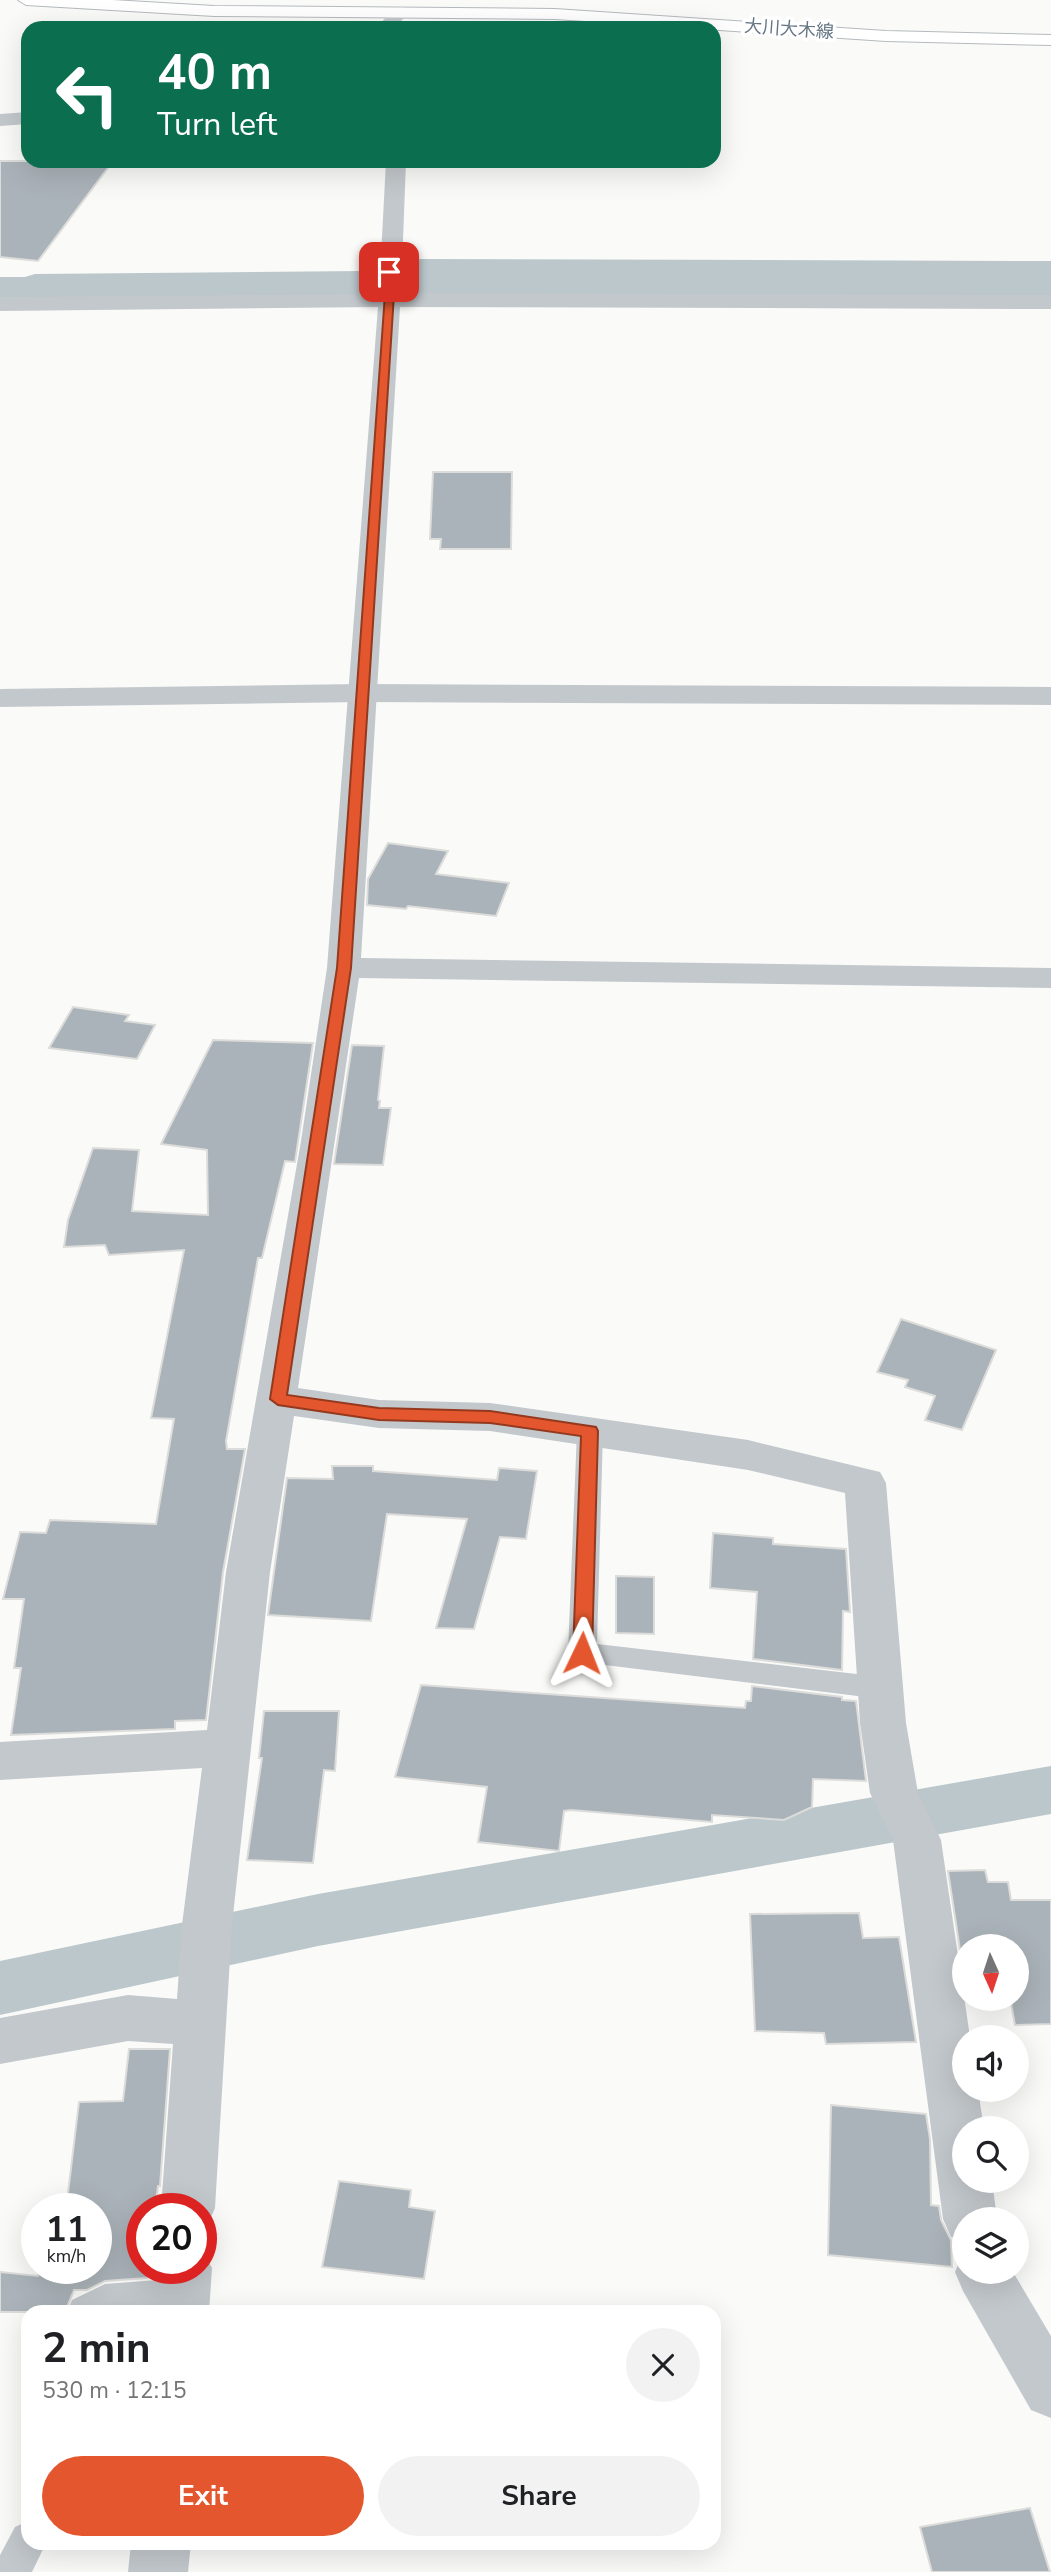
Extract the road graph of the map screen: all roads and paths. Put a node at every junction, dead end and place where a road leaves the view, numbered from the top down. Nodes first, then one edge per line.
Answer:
1 (26, 0) edge
2 (403, 6) edge
3 (390, 21) edge
4 (660, 21) edge
5 (721, 25) edge
6 (1051, 40) edge
7 (21, 120) edge
8 (2, 125) edge
9 (396, 168) edge
10 (389, 288) junction
11 (1051, 302) edge
12 (0, 304) edge
13 (362, 693) junction
14 (1051, 696) edge
15 (0, 698) edge
16 (344, 968) junction
17 (1051, 978) edge
18 (278, 1399) junction
19 (590, 1431) junction
20 (882, 1688) junction
21 (226, 1748) junction
22 (0, 1761) edge
23 (201, 2010) junction
24 (0, 2041) edge
25 (956, 2116) edge
26 (189, 2193) edge
27 (990, 2284) edge
28 (183, 2292) edge
29 (98, 2305) edge
30 (1051, 2390) edge
31 (23, 2550) edge
32 (160, 2550) edge
33 (12, 2572) edge
34 (158, 2572) edge

1 - 2 main road, 大川大木線
2 - 3 street
2 - 4 main road, 大川大木線
5 - 6 main road, 大川大木線
7 - 8 street
9 - 10 street
10 - 11 street
10 - 12 street
10 - 13 street
13 - 14 street
13 - 15 street
13 - 16 street
16 - 17 street
16 - 18 street
18 - 19 street
18 - 21 street
19 - 20 street
19 - 20 lane
20 - 25 street
21 - 22 street
21 - 23 street
23 - 24 street
23 - 26 street
27 - 30 street
28 - 29 lane
31 - 33 lane
32 - 34 street

